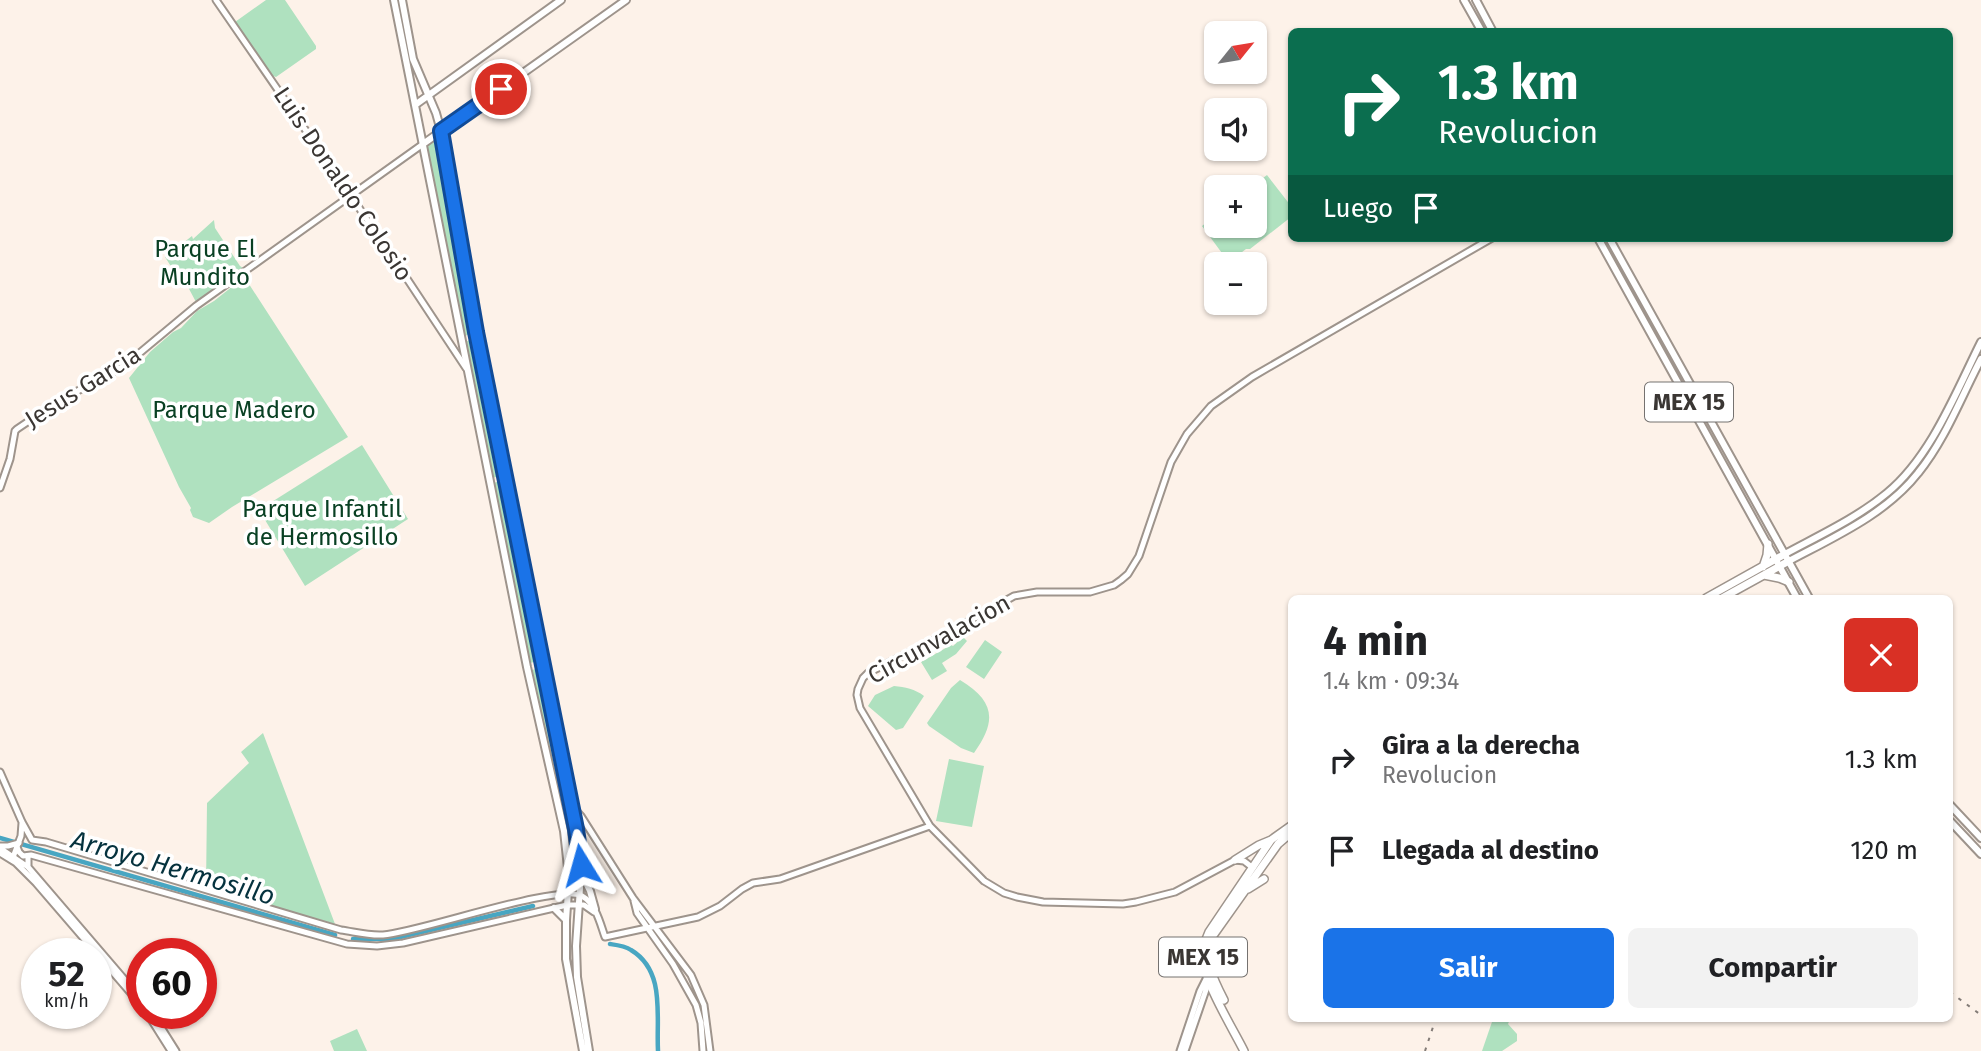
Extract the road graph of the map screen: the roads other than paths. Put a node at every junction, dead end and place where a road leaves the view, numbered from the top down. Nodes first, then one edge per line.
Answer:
1 (216, 0) edge
2 (394, 0) edge
3 (402, 0) edge
4 (561, 0) edge
5 (626, 0) edge
6 (1465, 0) edge
7 (1476, 0) edge
8 (1480, 28) edge
9 (1491, 28) edge
10 (429, 95) junction
11 (415, 105) junction
12 (441, 131) junction
13 (423, 144) junction
14 (351, 195) junction
15 (1485, 242) edge
16 (1600, 242) edge
17 (1611, 242) edge
18 (1981, 342) edge
19 (1981, 359) edge
20 (467, 369) junction
21 (1908, 472) junction
22 (0, 488) edge
23 (1891, 501) junction
24 (1853, 517) junction
25 (1841, 533) junction
26 (1768, 544) junction
27 (1787, 558) junction
28 (1778, 563) junction
29 (1763, 571) junction
30 (1789, 582) junction
31 (1712, 595) edge
32 (1727, 595) edge
33 (1796, 595) edge
34 (1808, 595) edge
35 (0, 772) edge
36 (571, 805) junction
37 (1953, 808) edge
38 (22, 821) junction
39 (1953, 824) edge
40 (930, 826) junction
41 (1288, 828) edge
42 (1288, 835) edge
43 (1981, 838) edge
44 (31, 839) junction
45 (1271, 840) junction
46 (17, 844) junction
47 (0, 847) edge
48 (0, 853) edge
49 (1981, 854) edge
50 (24, 856) junction
51 (1235, 860) junction
52 (1256, 870) junction
53 (581, 873) junction
54 (1264, 880) dead end
55 (1245, 891) junction
56 (568, 894) junction
57 (579, 895) junction
58 (537, 898) junction
59 (579, 904) junction
60 (567, 905) junction
61 (554, 908) junction
62 (540, 910) junction
63 (596, 912) junction
64 (566, 920) junction
65 (650, 927) junction
66 (576, 943) junction
67 (565, 944) junction
68 (1210, 977) junction
69 (126, 981) edge
70 (126, 987) edge
71 (160, 1029) edge
72 (174, 1051) edge
73 (583, 1051) edge
74 (589, 1051) edge
75 (703, 1051) edge
76 (710, 1051) edge
77 (1182, 1051) edge
78 (1246, 1051) edge

1 - 14 street, Luis Donaldo Colosio
2 - 11 main road
3 - 10 main road
4 - 10 main road
5 - 12 main road
6 - 8 main road
7 - 9 main road
10 - 11 main road
10 - 12 main road
11 - 13 main road
12 - 13 main road
12 - 36 main road
13 - 14 street, Jesus Garcia
13 - 20 main road
14 - 20 street, Luis Donaldo Colosio
14 - 22 street, Jesus Garcia
15 - 40 street, Circunvalacion
16 - 26 main road, MEX 15
17 - 27 main road, MEX 15
18 - 21 main road
19 - 23 main road
20 - 56 main road
21 - 23 main road
21 - 24 main road
23 - 25 main road
24 - 25 main road
24 - 27 main road
25 - 27 main road
26 - 28 main road, MEX 15
26 - 29 highway
27 - 28 highway
27 - 34 main road, MEX 15
28 - 29 highway
28 - 30 main road, MEX 15
29 - 30 highway
29 - 31 highway
29 - 32 highway
30 - 33 main road, MEX 15
35 - 38 street
36 - 53 main road
36 - 65 street
37 - 43 main road
38 - 44 street
38 - 46 street
39 - 49 main road
40 - 51 street, Circunvalacion
40 - 65 street
41 - 45 highway, MEX 15
42 - 52 highway, MEX 15
44 - 46 street
44 - 50 street
44 - 58 street
45 - 51 highway
45 - 52 highway, MEX 15
46 - 47 street
46 - 50 street
46 - 50 street
47 - 50 street
48 - 50 street
50 - 62 street
50 - 69 street
50 - 70 street
51 - 52 street
52 - 55 highway, MEX 15
52 - 68 highway, MEX 15
53 - 57 main road
53 - 63 main road
54 - 55 highway
55 - 68 highway, MEX 15
56 - 57 street
56 - 58 street
56 - 60 main road
57 - 59 main road
57 - 63 street
58 - 62 street
59 - 60 street
59 - 63 street
59 - 66 main road
60 - 61 street
60 - 64 main road
61 - 62 street
61 - 64 main road
63 - 65 street
64 - 67 main road
65 - 75 street
65 - 76 street
66 - 67 main road
66 - 74 main road
67 - 73 main road
68 - 77 street
68 - 78 highway, MEX 15
71 - 72 street

